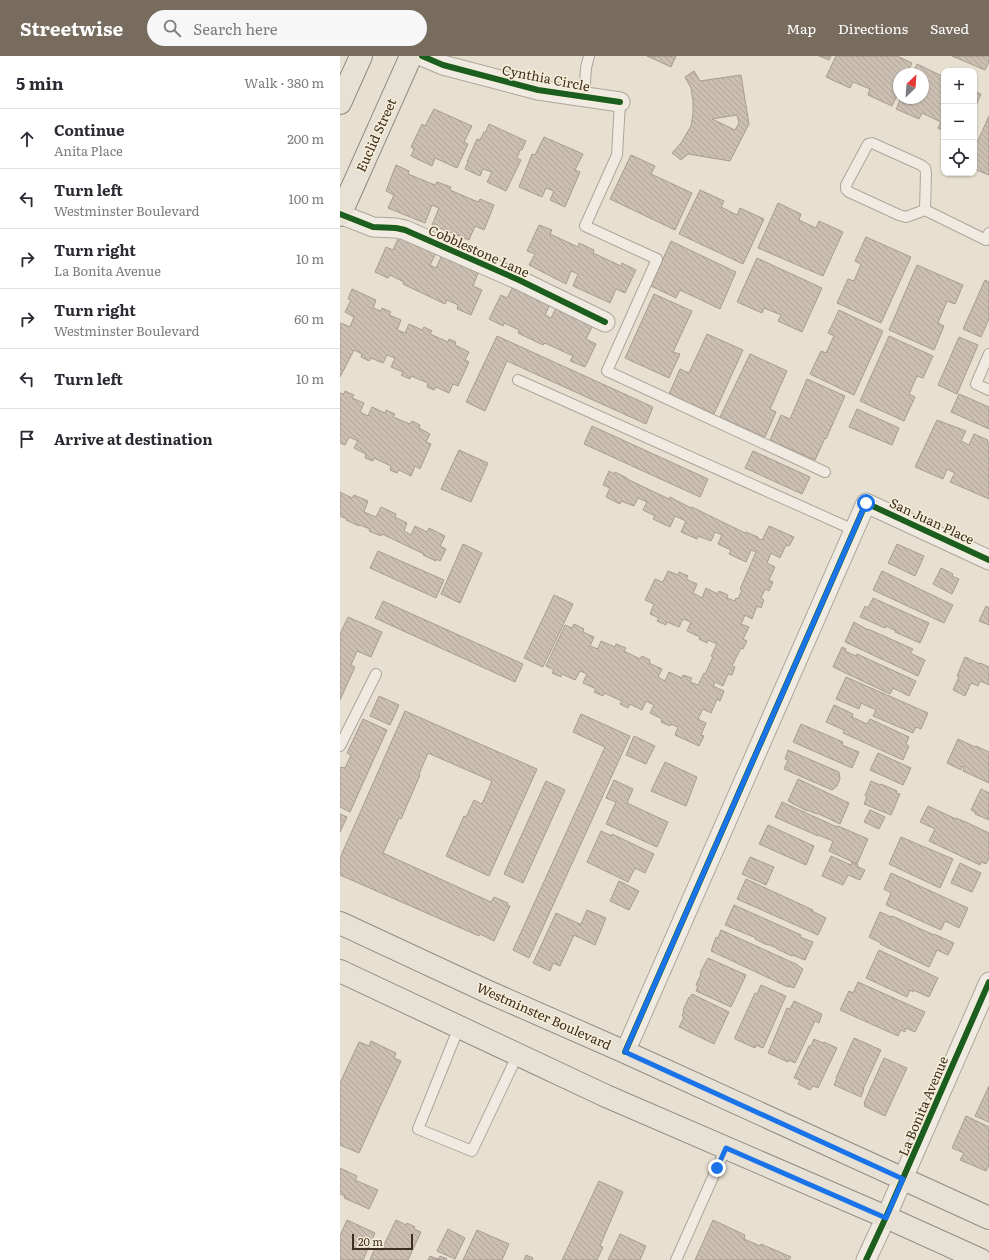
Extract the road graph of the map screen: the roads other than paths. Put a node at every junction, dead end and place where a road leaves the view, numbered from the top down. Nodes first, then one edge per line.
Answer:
1 (361, 56) edge
2 (411, 56) edge
3 (422, 56) edge
4 (589, 56) edge
5 (584, 97) junction
6 (620, 102) joint
7 (340, 103) edge
8 (925, 210) junction
9 (340, 214) edge
10 (989, 232) edge
11 (605, 322) dead end
12 (989, 354) edge
13 (518, 380) dead end
14 (989, 390) edge
15 (825, 472) dead end
16 (854, 530) junction
17 (989, 560) edge
18 (376, 674) dead end
19 (340, 746) edge
20 (340, 923) edge
21 (340, 971) edge
22 (989, 982) edge
23 (459, 1027) junction
24 (625, 1052) junction
25 (518, 1054) junction
26 (726, 1148) junction
27 (903, 1179) junction
28 (886, 1218) junction
29 (989, 1218) edge
30 (676, 1260) edge
31 (866, 1260) edge
32 (981, 1260) edge

1 - 7 main road
2 - 9 main road, Euclid Street
3 - 5 street, Cynthia Circle
4 - 5 lane
5 - 6 street, Cynthia Circle
6 - 15 lane
8 - 8 lane
8 - 10 lane
9 - 11 street, Cobblestone Lane
12 - 14 lane
13 - 16 lane
16 - 17 street, San Juan Place
16 - 24 street
18 - 19 lane
20 - 24 main road, Westminster Boulevard
21 - 23 main road
22 - 27 street, La Bonita Avenue
23 - 25 main road
23 - 25 lane
24 - 27 main road, Westminster Boulevard
25 - 26 main road
26 - 28 main road
26 - 30 lane
27 - 28 street, La Bonita Avenue
27 - 29 main road, Westminster Boulevard
28 - 31 street, La Bonita Avenue
28 - 32 main road

